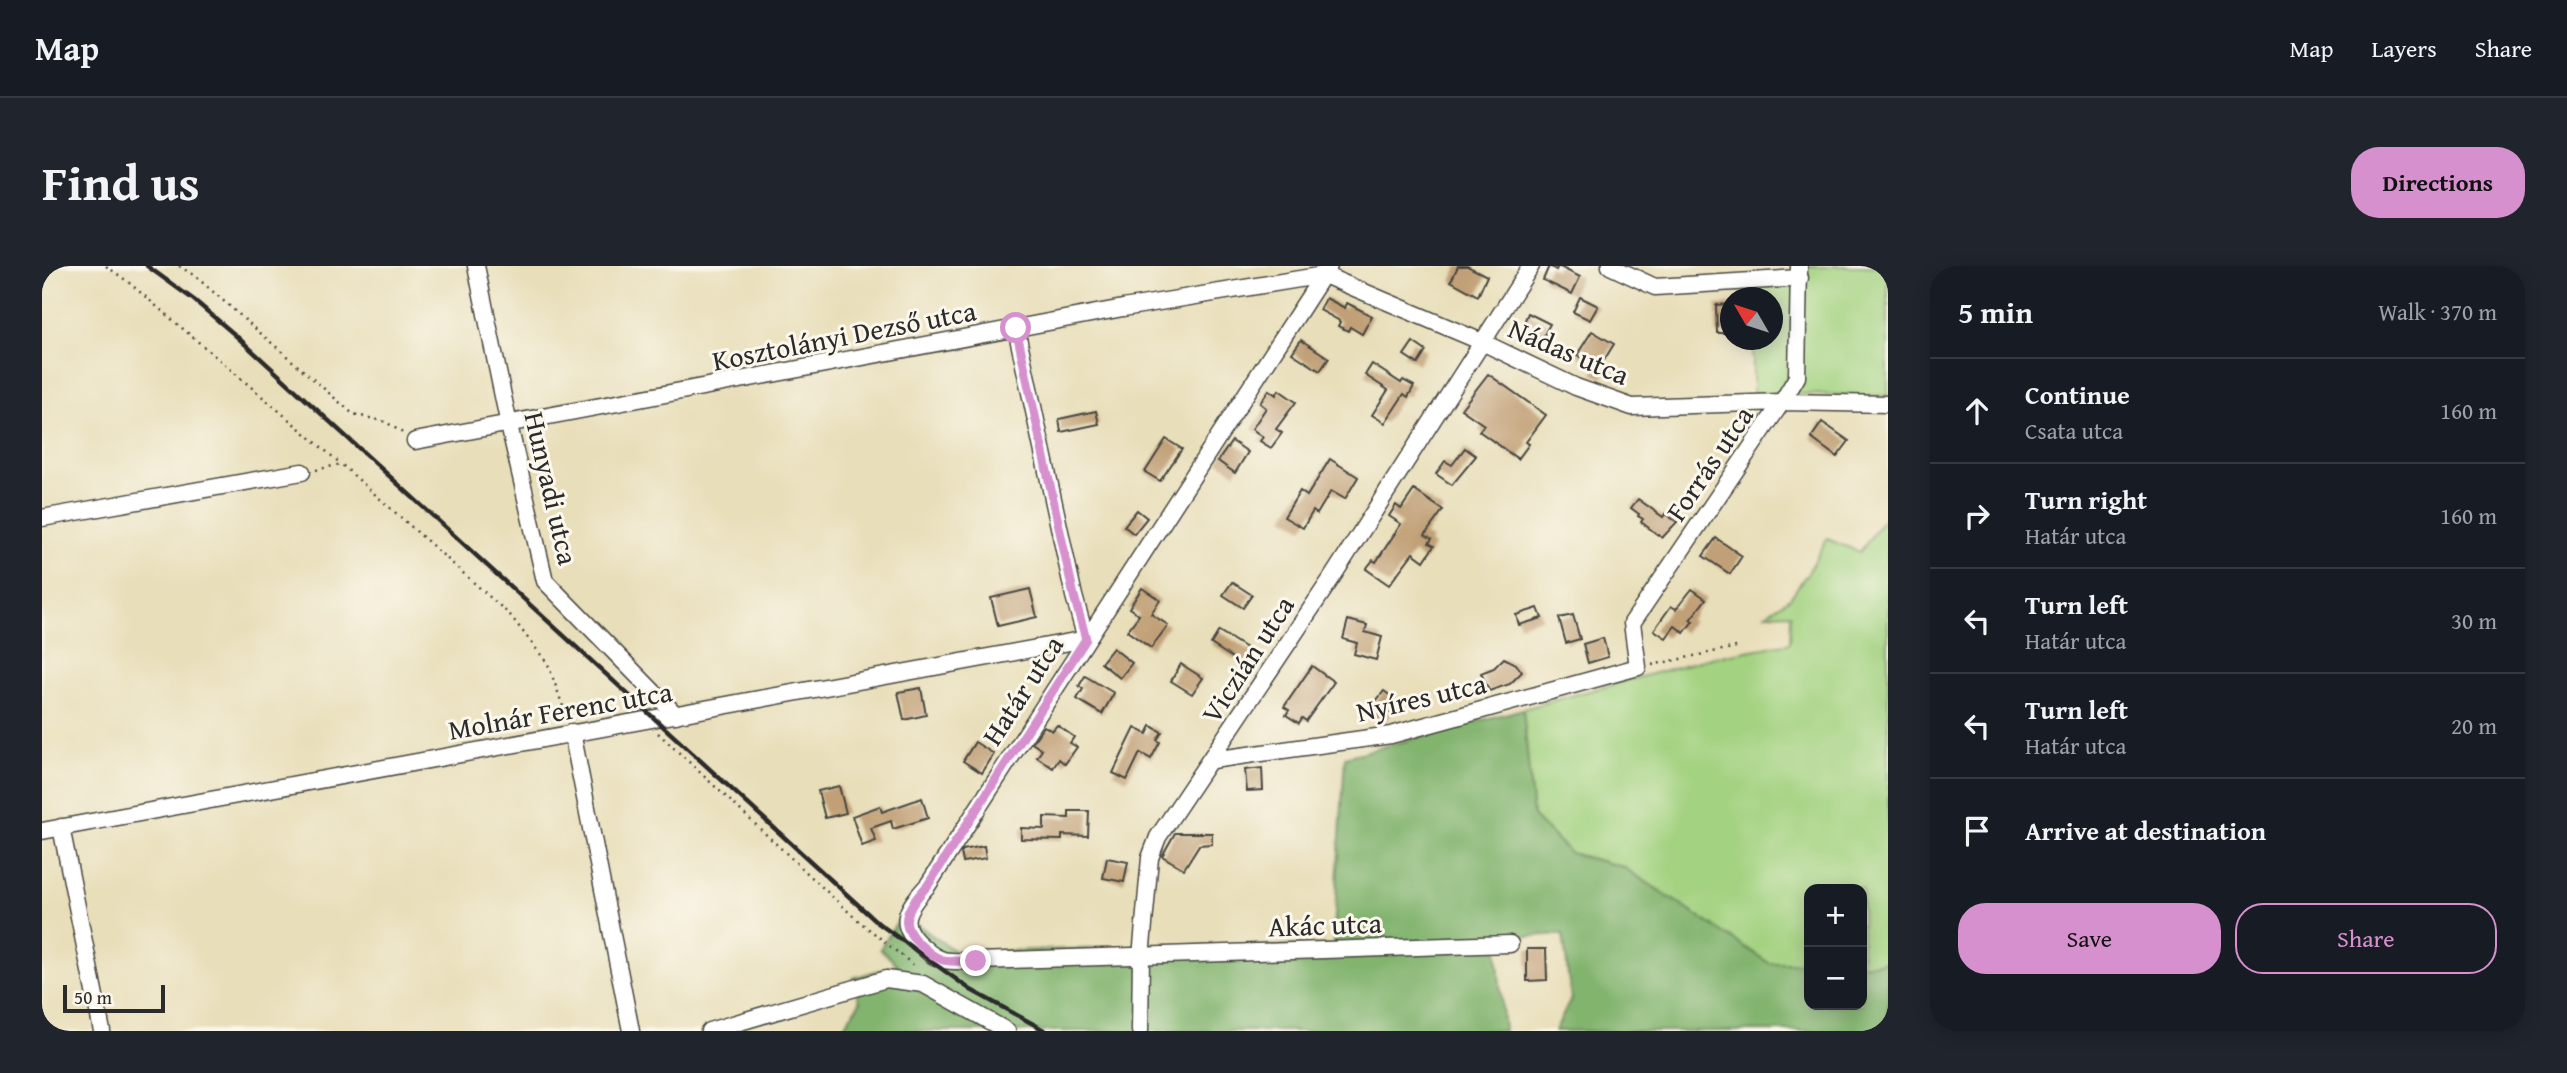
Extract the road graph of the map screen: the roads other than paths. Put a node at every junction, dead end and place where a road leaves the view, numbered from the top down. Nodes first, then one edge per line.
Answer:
1 (476, 266) edge
2 (1531, 266) edge
3 (1610, 266) edge
4 (1325, 269) edge
5 (1799, 272) edge
6 (1016, 328) junction
7 (1482, 342) junction
8 (1782, 402) junction
9 (1888, 404) edge
10 (509, 425) junction
11 (415, 441) road end
12 (302, 472) road end
13 (42, 518) edge
14 (1086, 639) junction
15 (1638, 667) joint
16 (676, 715) junction
17 (572, 732) junction
18 (1212, 760) junction
19 (61, 827) junction
20 (42, 831) edge
21 (1510, 944) dead end
22 (1141, 957) junction
23 (102, 1031) edge
24 (631, 1031) edge
25 (709, 1031) edge
26 (1007, 1031) edge
27 (1140, 1031) edge

1 - 10 street, Hunyadi utca
2 - 7 street
3 - 5 street
4 - 6 street, Kosztolányi Dezső utca
4 - 7 street
4 - 14 street, Határ utca
5 - 8 street, Forrás utca
6 - 10 street, Kosztolányi Dezső utca
6 - 14 street
7 - 8 street, Nádas utca
7 - 18 street, Viczián utca
8 - 9 street, Nádas utca
8 - 15 street, Forrás utca
10 - 11 street, Kosztolányi Dezső utca
10 - 16 street, Hunyadi utca
12 - 13 street
14 - 16 street, Molnár Ferenc utca
14 - 22 street, Határ utca
15 - 18 street, Nyíres utca
16 - 17 street, Molnár Ferenc utca
17 - 19 street, Molnár Ferenc utca
17 - 24 street
18 - 22 street, Viczián utca
19 - 20 street, Molnár Ferenc utca
19 - 23 street
21 - 22 street, Akác utca
22 - 27 street, Viczián utca
25 - 26 street

